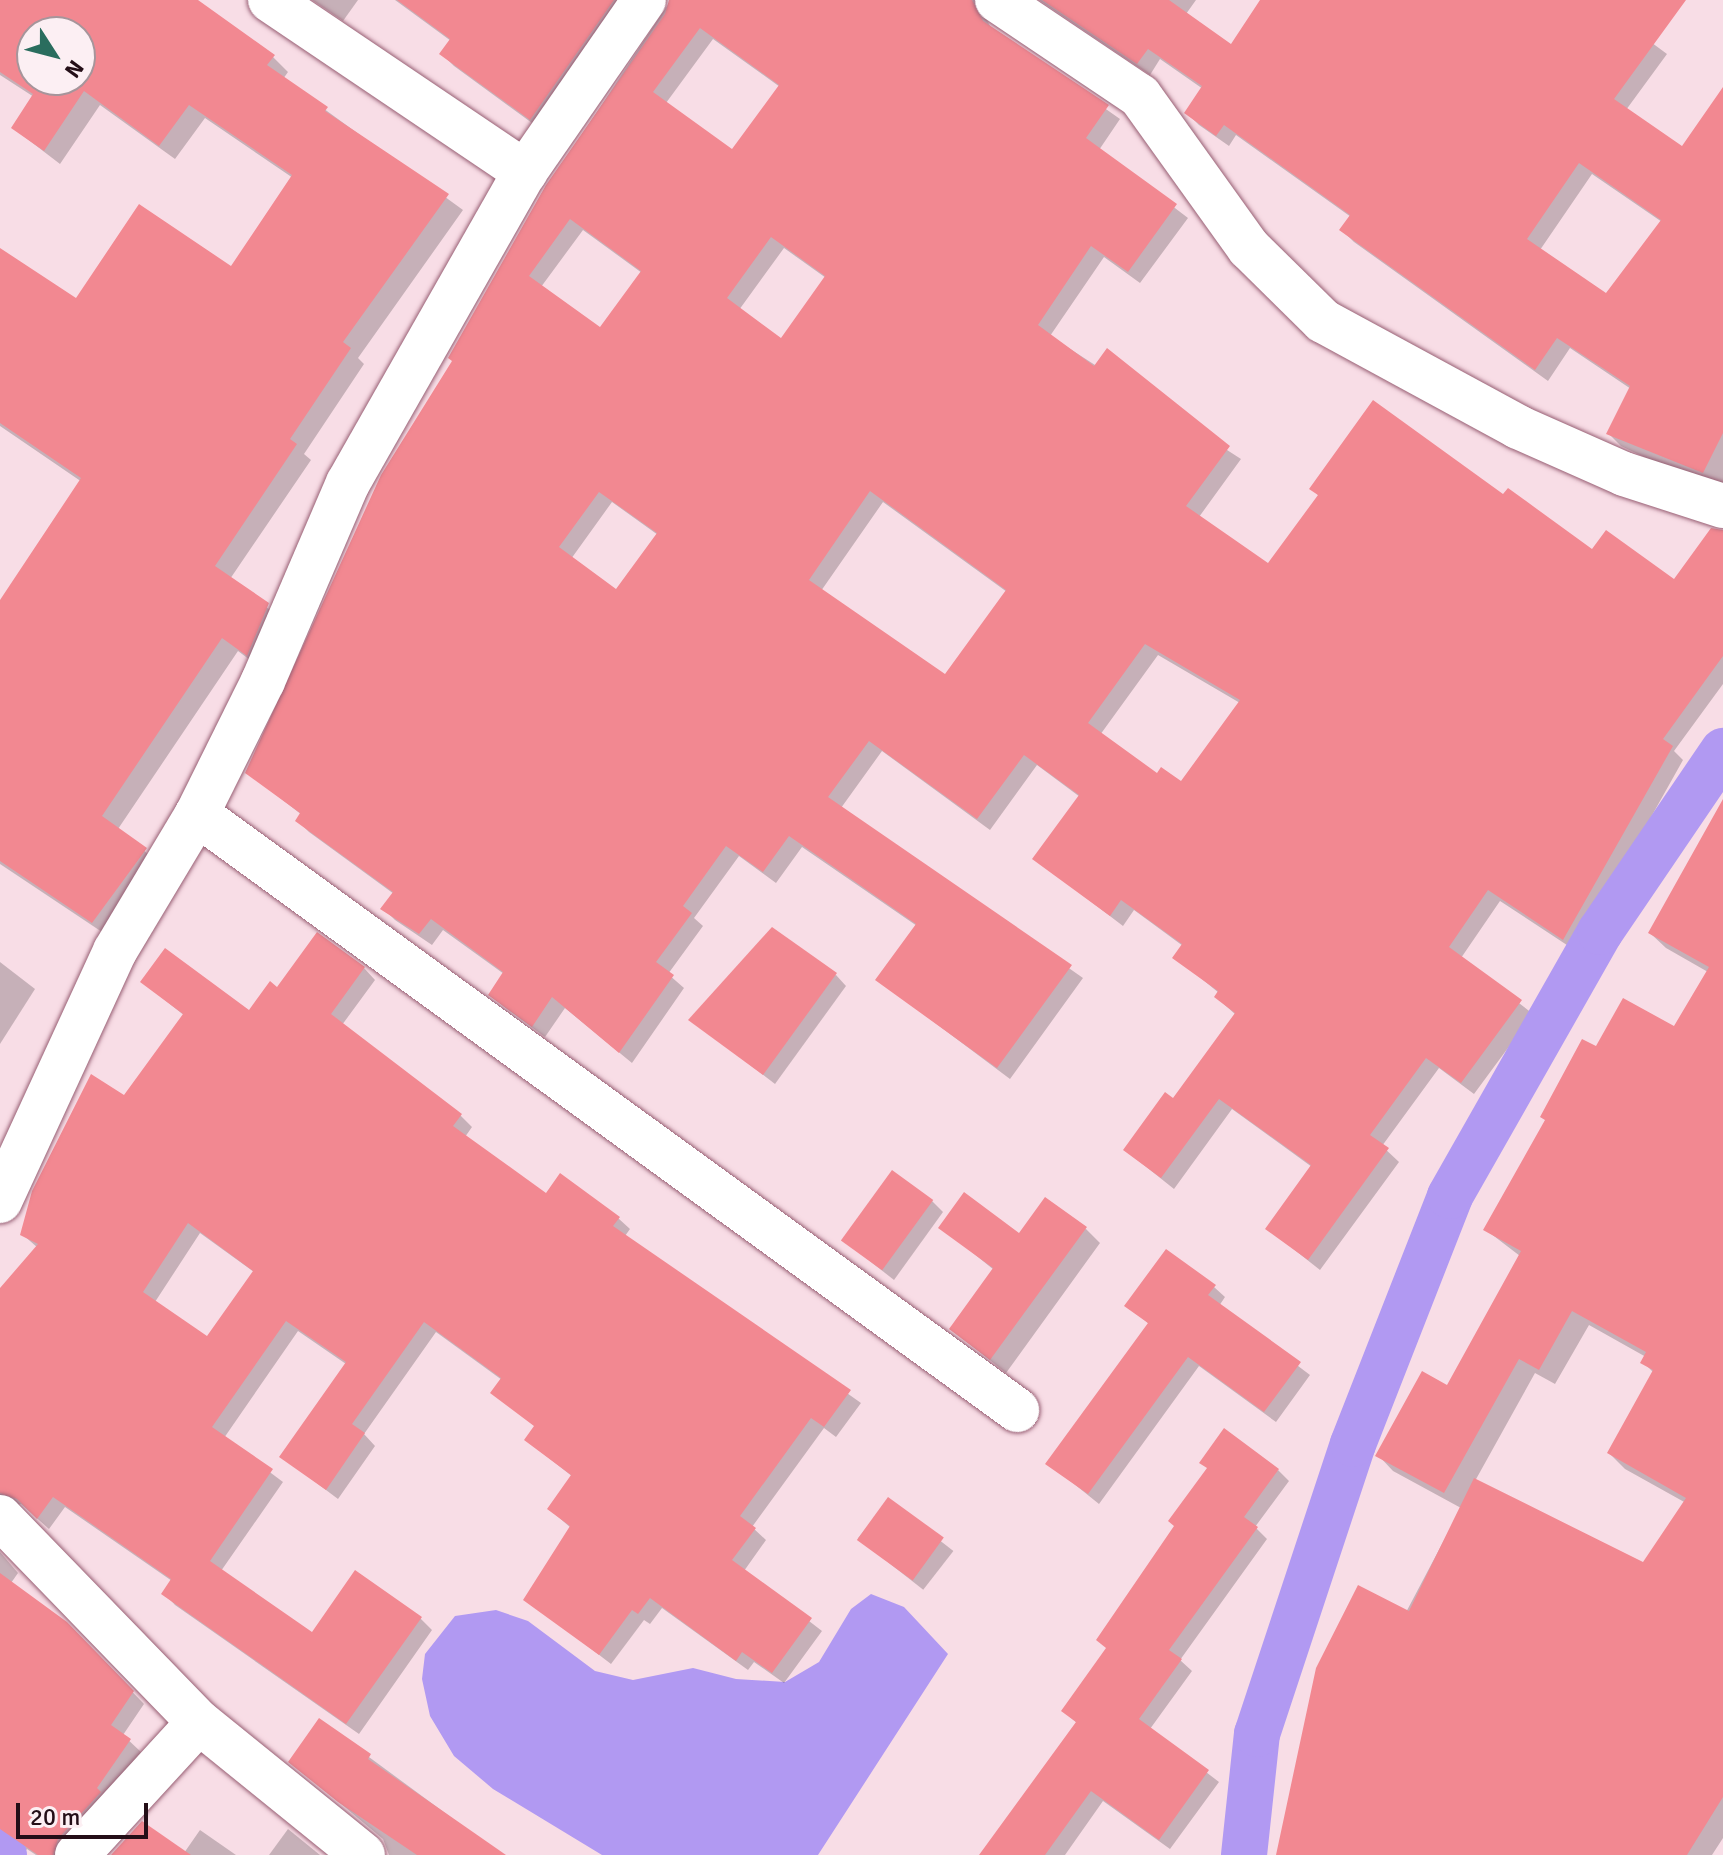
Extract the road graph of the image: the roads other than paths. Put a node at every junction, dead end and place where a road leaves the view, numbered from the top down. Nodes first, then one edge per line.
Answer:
1 (270, 0) edge
2 (644, 0) edge
3 (997, 0) edge
4 (525, 172) junction
5 (1723, 506) edge
6 (197, 814) junction
7 (0, 1201) edge
8 (1017, 1410) dead end
9 (0, 1517) edge
10 (199, 1722) junction
11 (79, 1852) edge
12 (363, 1855) edge

1 - 4 street
2 - 4 street
3 - 5 street
4 - 6 street
6 - 7 street
6 - 8 street
9 - 10 street
10 - 11 street
10 - 12 street

